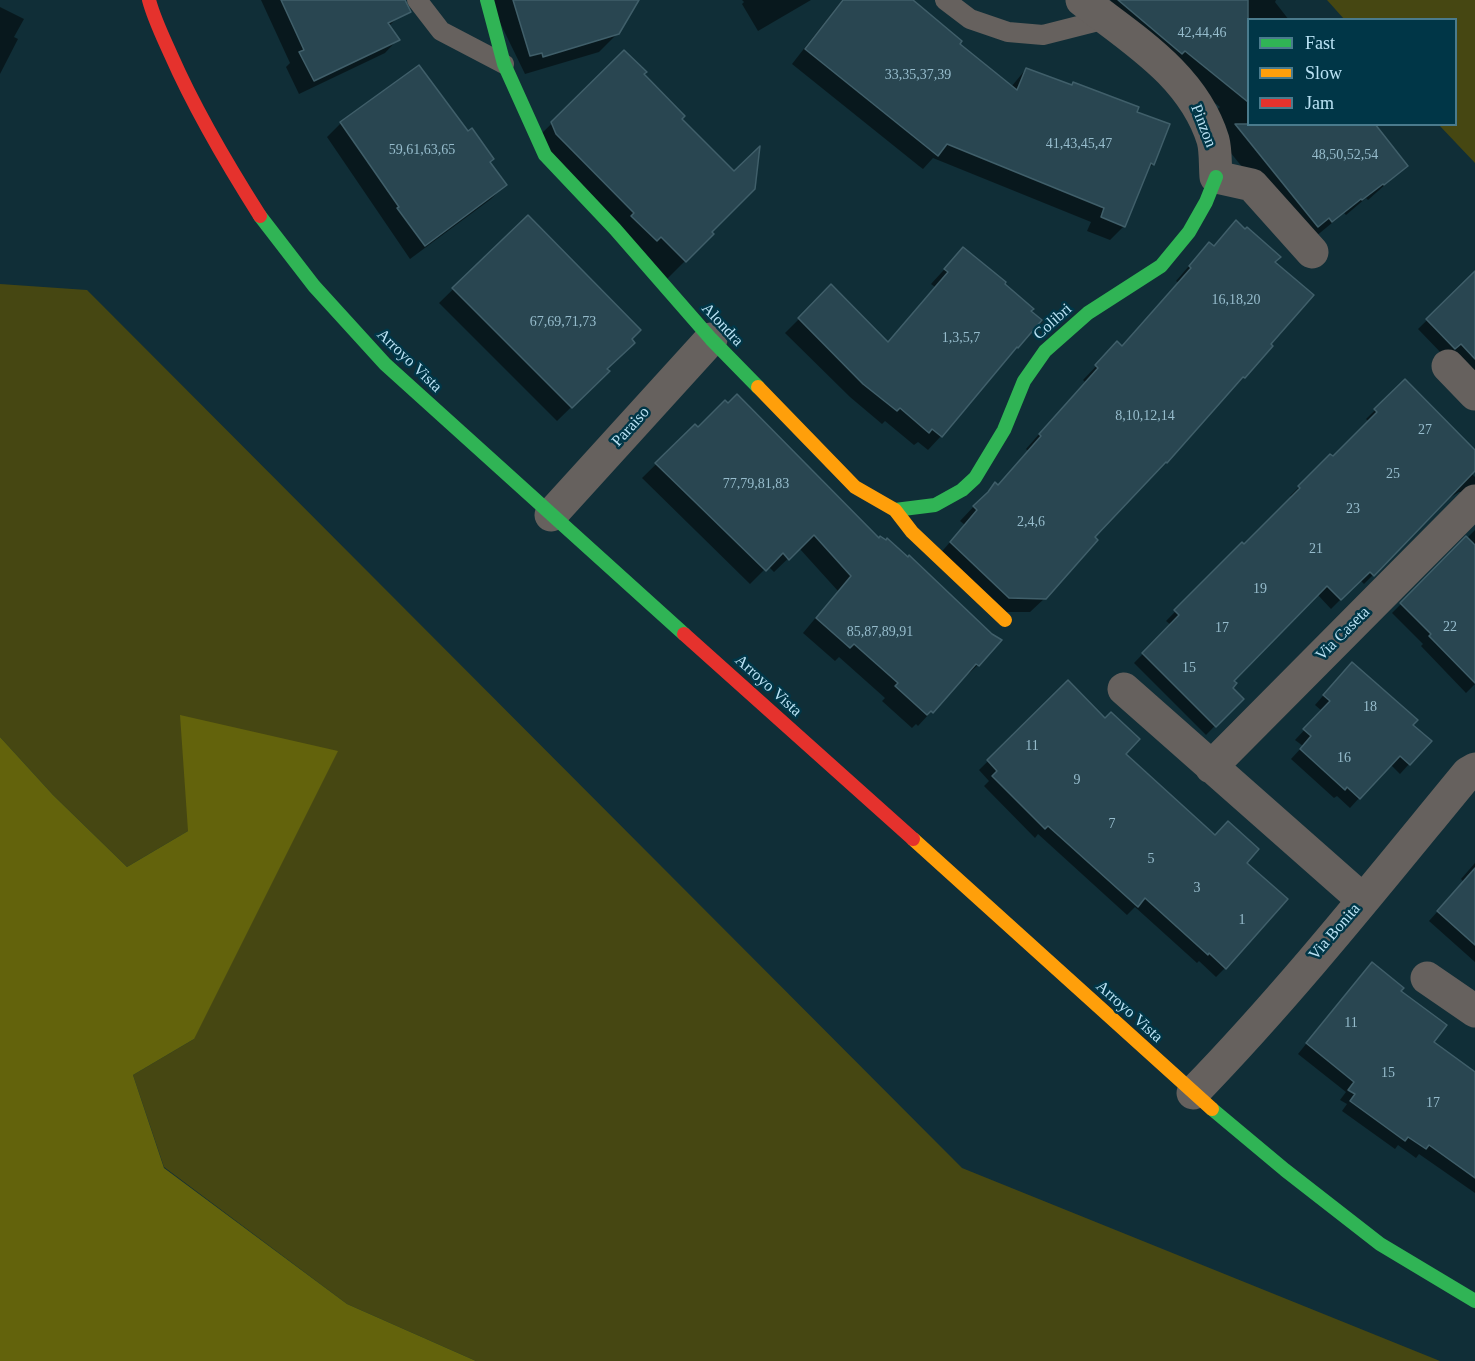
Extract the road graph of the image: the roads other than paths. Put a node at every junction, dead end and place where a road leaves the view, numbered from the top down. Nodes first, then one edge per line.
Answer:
1 (148, 0) edge
2 (417, 0) edge
3 (487, 0) edge
4 (945, 0) edge
5 (1094, 9) edge
6 (504, 64) junction
7 (1216, 177) junction
8 (1312, 252) dead end
9 (711, 339) junction
10 (1448, 366) dead end
11 (1475, 394) edge
12 (1475, 501) edge
13 (895, 510) junction
14 (551, 515) junction
15 (1005, 620) dead end
16 (1124, 689) dead end
17 (1210, 767) junction
18 (1475, 769) edge
19 (1363, 900) junction
20 (1427, 978) dead end
21 (1475, 1011) edge
22 (1193, 1092) junction
23 (1475, 1301) edge

1 - 14 street, Arroyo Vista
2 - 6 lane
3 - 6 street, Alondra
4 - 5 lane
5 - 7 street, Pinzon
6 - 9 street, Alondra
7 - 8 street
7 - 13 street, Colibri
9 - 13 street, Alondra
9 - 14 street, Paraiso
10 - 11 street
12 - 17 street, Via Caseta
13 - 15 street, Alondra
14 - 22 street, Arroyo Vista
16 - 17 street
17 - 19 street
18 - 19 street, Via Bonita
19 - 22 street, Via Bonita
20 - 21 street
22 - 23 street, Arroyo Vista

